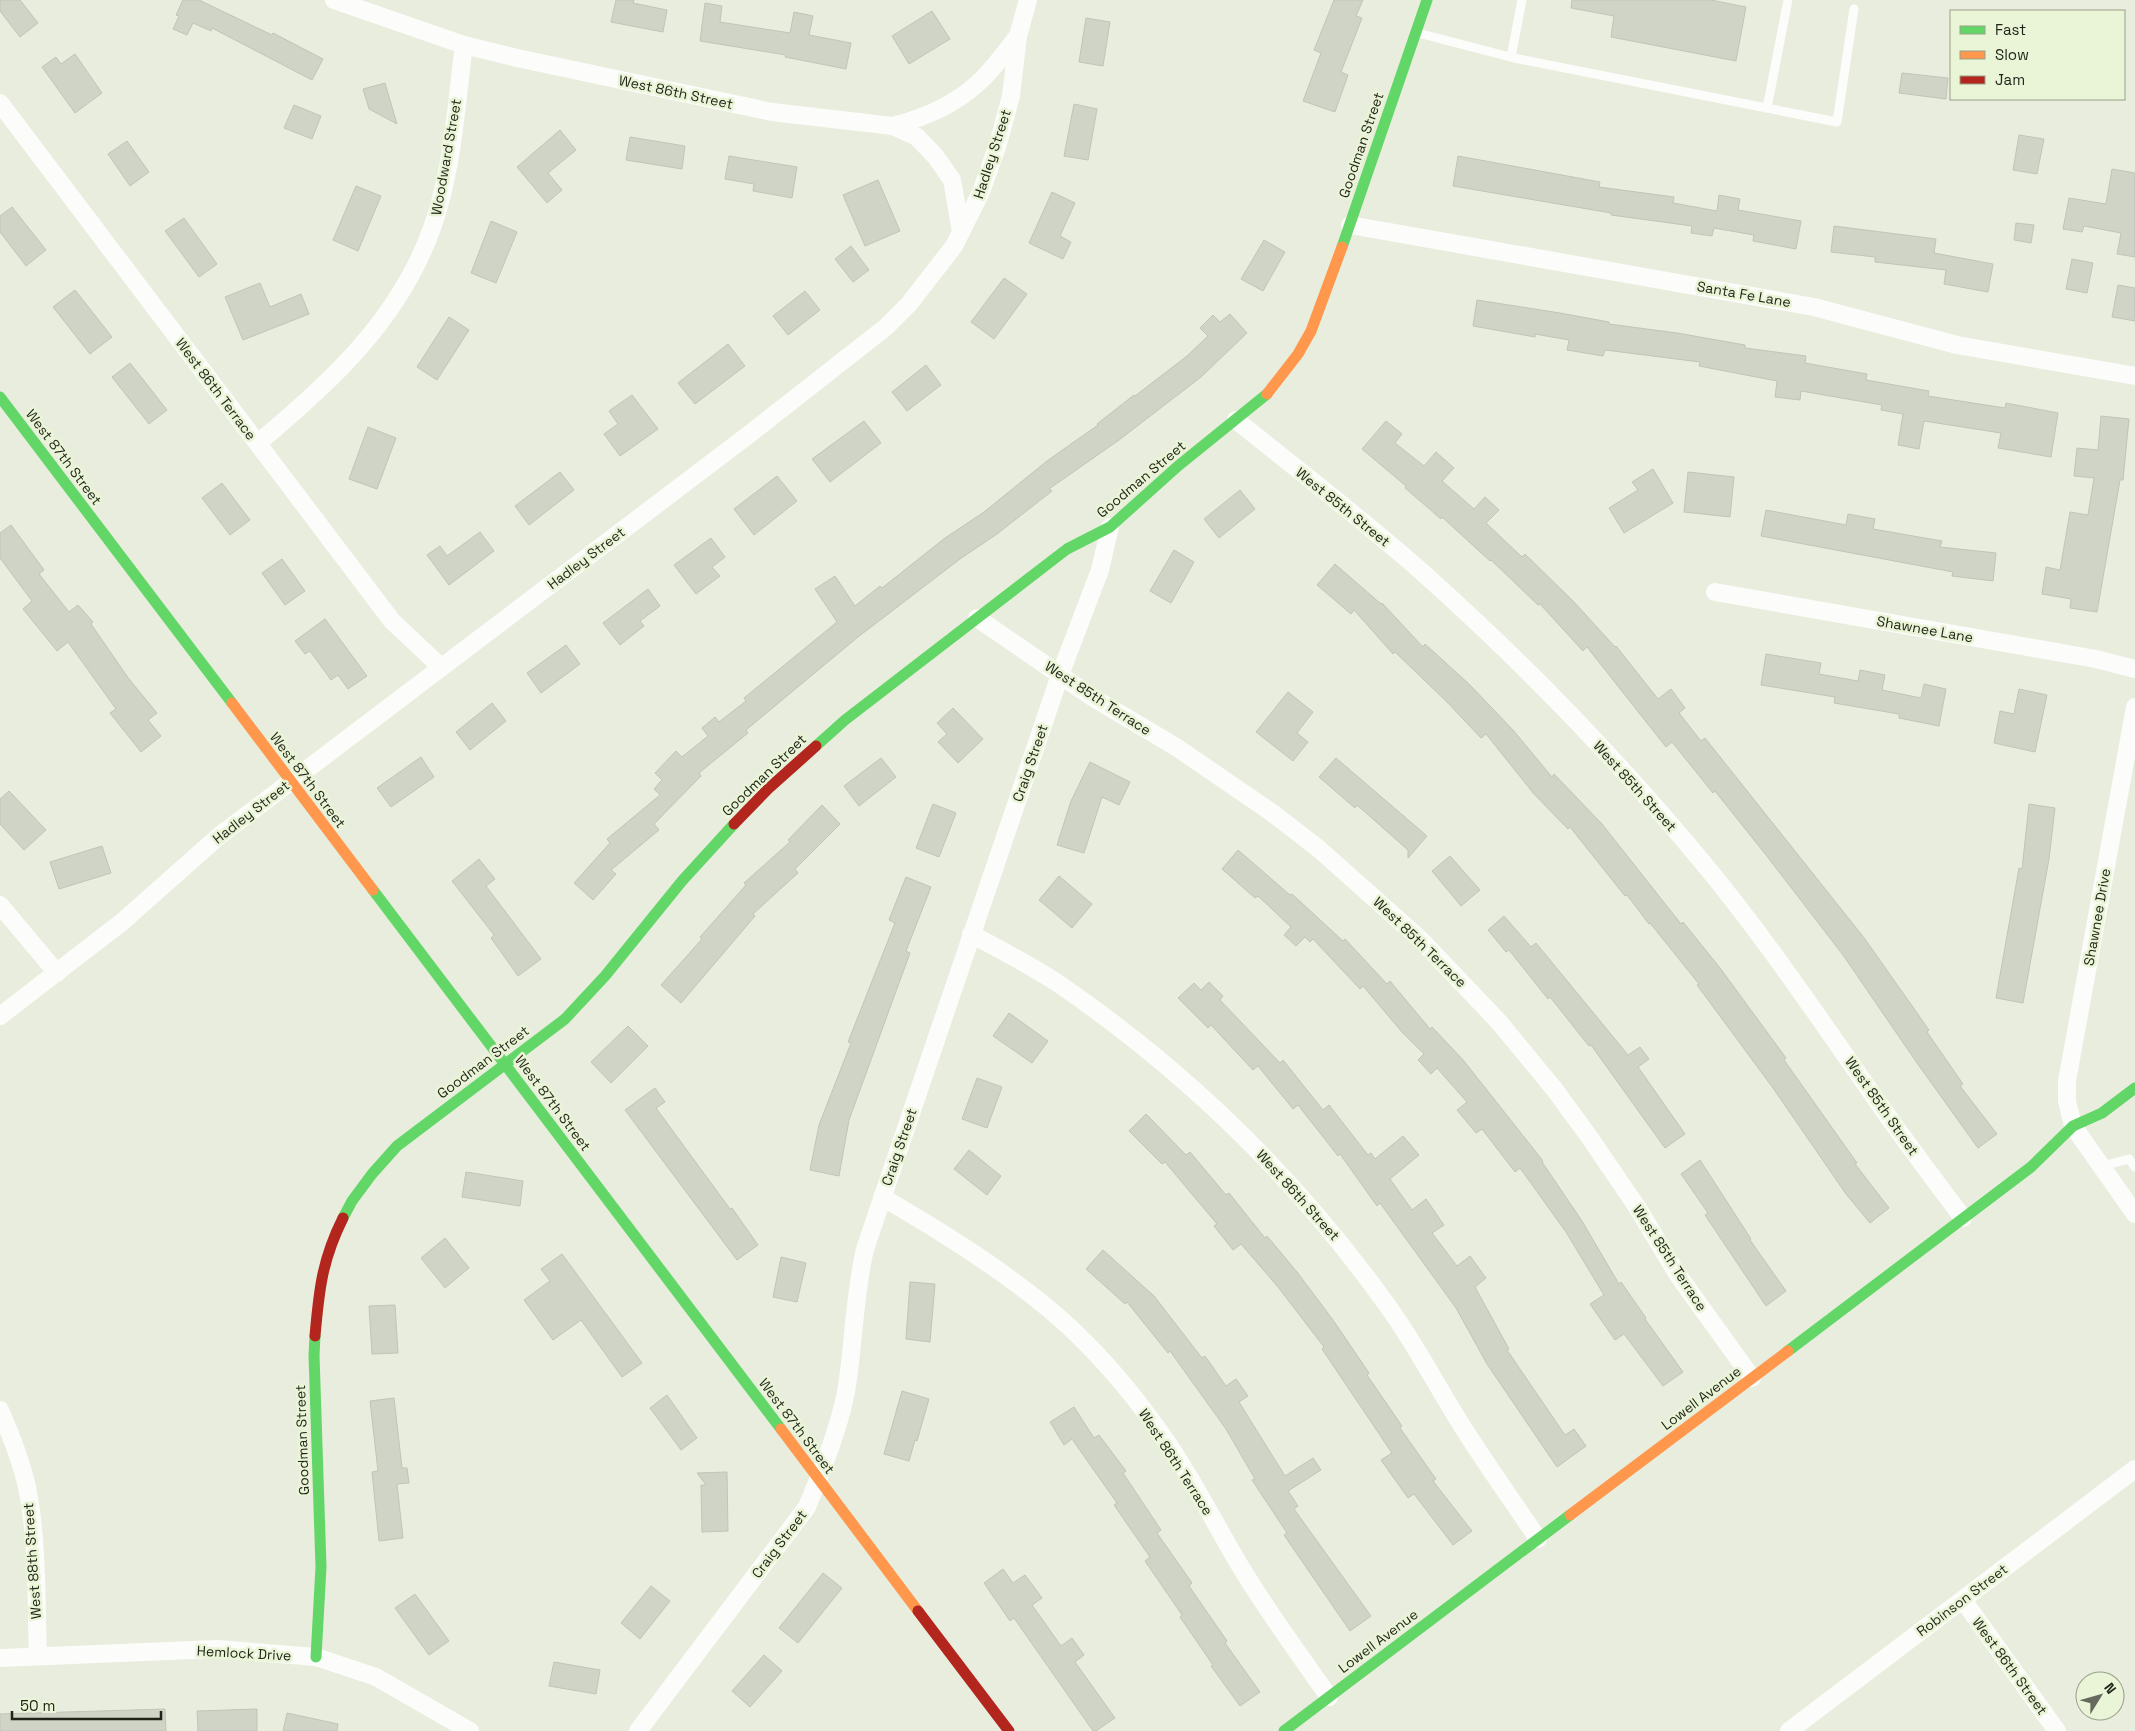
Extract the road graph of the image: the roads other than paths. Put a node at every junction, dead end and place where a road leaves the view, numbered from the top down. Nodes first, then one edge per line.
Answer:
1 (334, 0) edge
2 (1028, 0) edge
3 (1427, 0) edge
4 (1522, 0) edge
5 (1788, 0) edge
6 (1854, 9) dead end
7 (1416, 33) junction
8 (1018, 36) junction
9 (464, 45) junction
10 (1510, 57) junction
11 (0, 103) edge
12 (1766, 108) junction
13 (893, 126) junction
14 (1350, 225) junction
15 (961, 232) junction
16 (2135, 376) edge
17 (0, 397) edge
18 (1236, 420) junction
19 (258, 443) junction
20 (1110, 527) junction
21 (1715, 592) dead end
22 (977, 618) junction
23 (441, 667) junction
24 (2135, 669) edge
25 (1060, 675) junction
26 (2135, 707) edge
27 (290, 781) junction
28 (0, 905) edge
29 (971, 934) junction
30 (57, 972) junction
31 (0, 1016) edge
32 (505, 1065) junction
33 (2135, 1088) edge
34 (2073, 1126) junction
35 (2102, 1166) junction
36 (2135, 1168) edge
37 (882, 1197) junction
38 (2135, 1214) edge
39 (1962, 1218) junction
40 (1752, 1378) junction
41 (0, 1410) edge
42 (2135, 1469) edge
43 (818, 1479) junction
44 (1538, 1539) junction
45 (1963, 1600) junction
46 (38, 1656) junction
47 (0, 1658) edge
48 (316, 1658) junction
49 (1329, 1697) junction
50 (470, 1731) edge
51 (638, 1731) edge
52 (1009, 1731) edge
53 (1284, 1731) edge
54 (1789, 1731) edge
55 (2057, 1731) edge

1 - 9 street, West 86th Street
2 - 8 street, Hadley Street
3 - 7 street, Goodman Street
4 - 10 lane
5 - 12 lane
6 - 12 lane
7 - 10 lane
7 - 14 street, Goodman Street
8 - 13 street
8 - 15 street, Hadley Street
9 - 13 street, West 86th Street
9 - 19 street, Woodward Street
10 - 12 lane
11 - 19 street, West 86th Terrace
13 - 15 street, West 86th Street
14 - 16 street, Santa Fe Lane
14 - 18 street, Goodman Street
15 - 23 street, Hadley Street
17 - 27 street, West 87th Street
18 - 20 street, Goodman Street
18 - 39 street, West 85th Street
19 - 23 street, West 86th Terrace
20 - 22 street, Goodman Street
20 - 25 street, Craig Street
21 - 24 street, Shawnee Lane
22 - 25 street, West 85th Terrace
22 - 32 street, Goodman Street
23 - 27 street, Hadley Street
25 - 29 street, Craig Street
25 - 40 street, West 85th Terrace
26 - 34 street, Shawnee Drive
27 - 30 street, Hadley Street
27 - 32 street, West 87th Street
28 - 30 street
29 - 37 street, Craig Street
29 - 44 street, West 86th Street
30 - 31 street, Hadley Street
32 - 43 street, West 87th Street
32 - 48 street, Goodman Street
33 - 34 street, Lowell Avenue
34 - 35 street
34 - 39 street, Lowell Avenue
35 - 36 lane
35 - 38 street
37 - 43 street, Craig Street
37 - 49 street, West 86th Terrace
39 - 40 street, Lowell Avenue
40 - 44 street, Lowell Avenue
41 - 46 street, West 88th Street
42 - 45 street, Robinson Street
43 - 51 street, Craig Street
43 - 52 street, West 87th Street
44 - 49 street, Lowell Avenue
45 - 54 street, Robinson Street
45 - 55 street, West 86th Street
46 - 47 street, Hemlock Drive
46 - 48 street, Hemlock Drive
48 - 50 street, Hemlock Drive
49 - 53 street, Lowell Avenue

